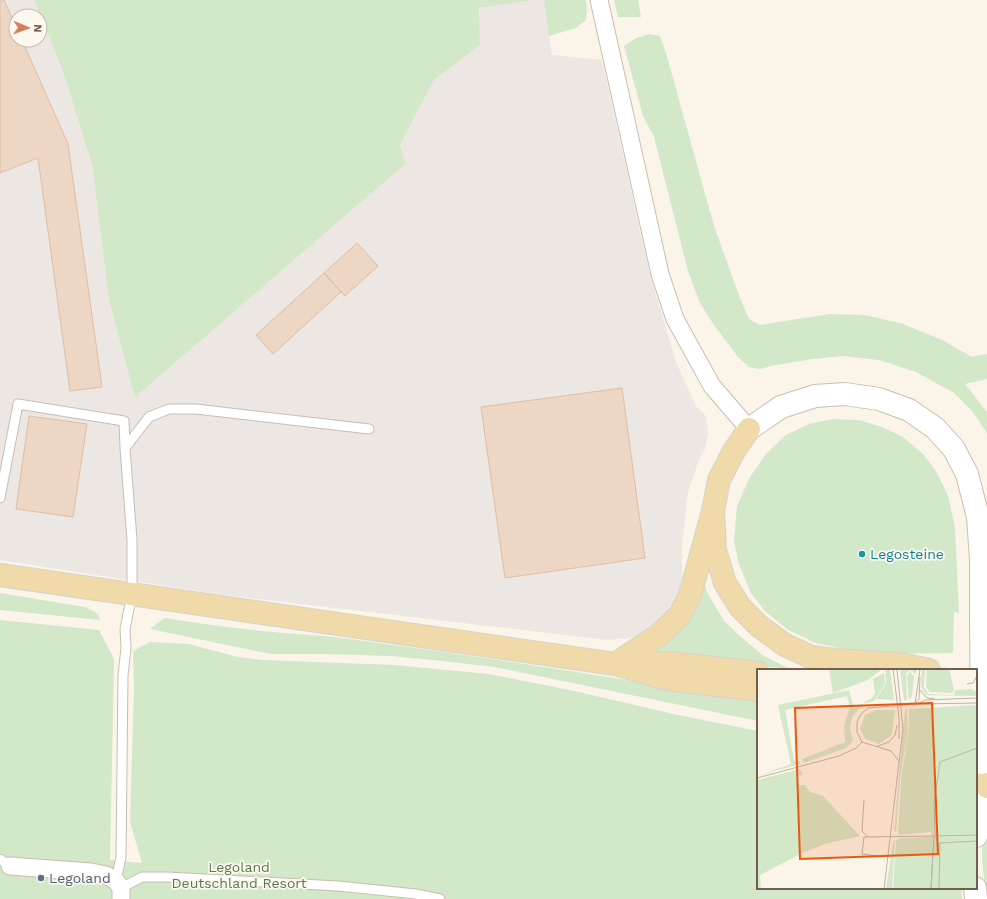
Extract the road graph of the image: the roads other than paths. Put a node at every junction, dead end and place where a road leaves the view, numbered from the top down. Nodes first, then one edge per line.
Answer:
1 (599, 0) edge
2 (369, 429) dead end
3 (749, 429) junction
4 (125, 448) junction
5 (0, 498) edge
6 (713, 511) junction
7 (0, 575) edge
8 (132, 594) junction
9 (615, 664) junction
10 (924, 669) edge
11 (757, 673) edge
12 (757, 690) edge
13 (987, 700) edge
14 (977, 701) edge
15 (985, 787) edge
16 (977, 831) edge
17 (3, 865) edge
18 (120, 889) edge
19 (440, 899) edge

1 - 3 street
2 - 4 lane
3 - 6 main road
3 - 15 street, bridge
4 - 5 lane
4 - 8 lane
6 - 9 main road
6 - 10 main road
7 - 8 main road
8 - 9 main road
8 - 18 lane
9 - 11 main road
9 - 12 main road
13 - 14 main road
15 - 16 street
17 - 18 street
18 - 19 lane

